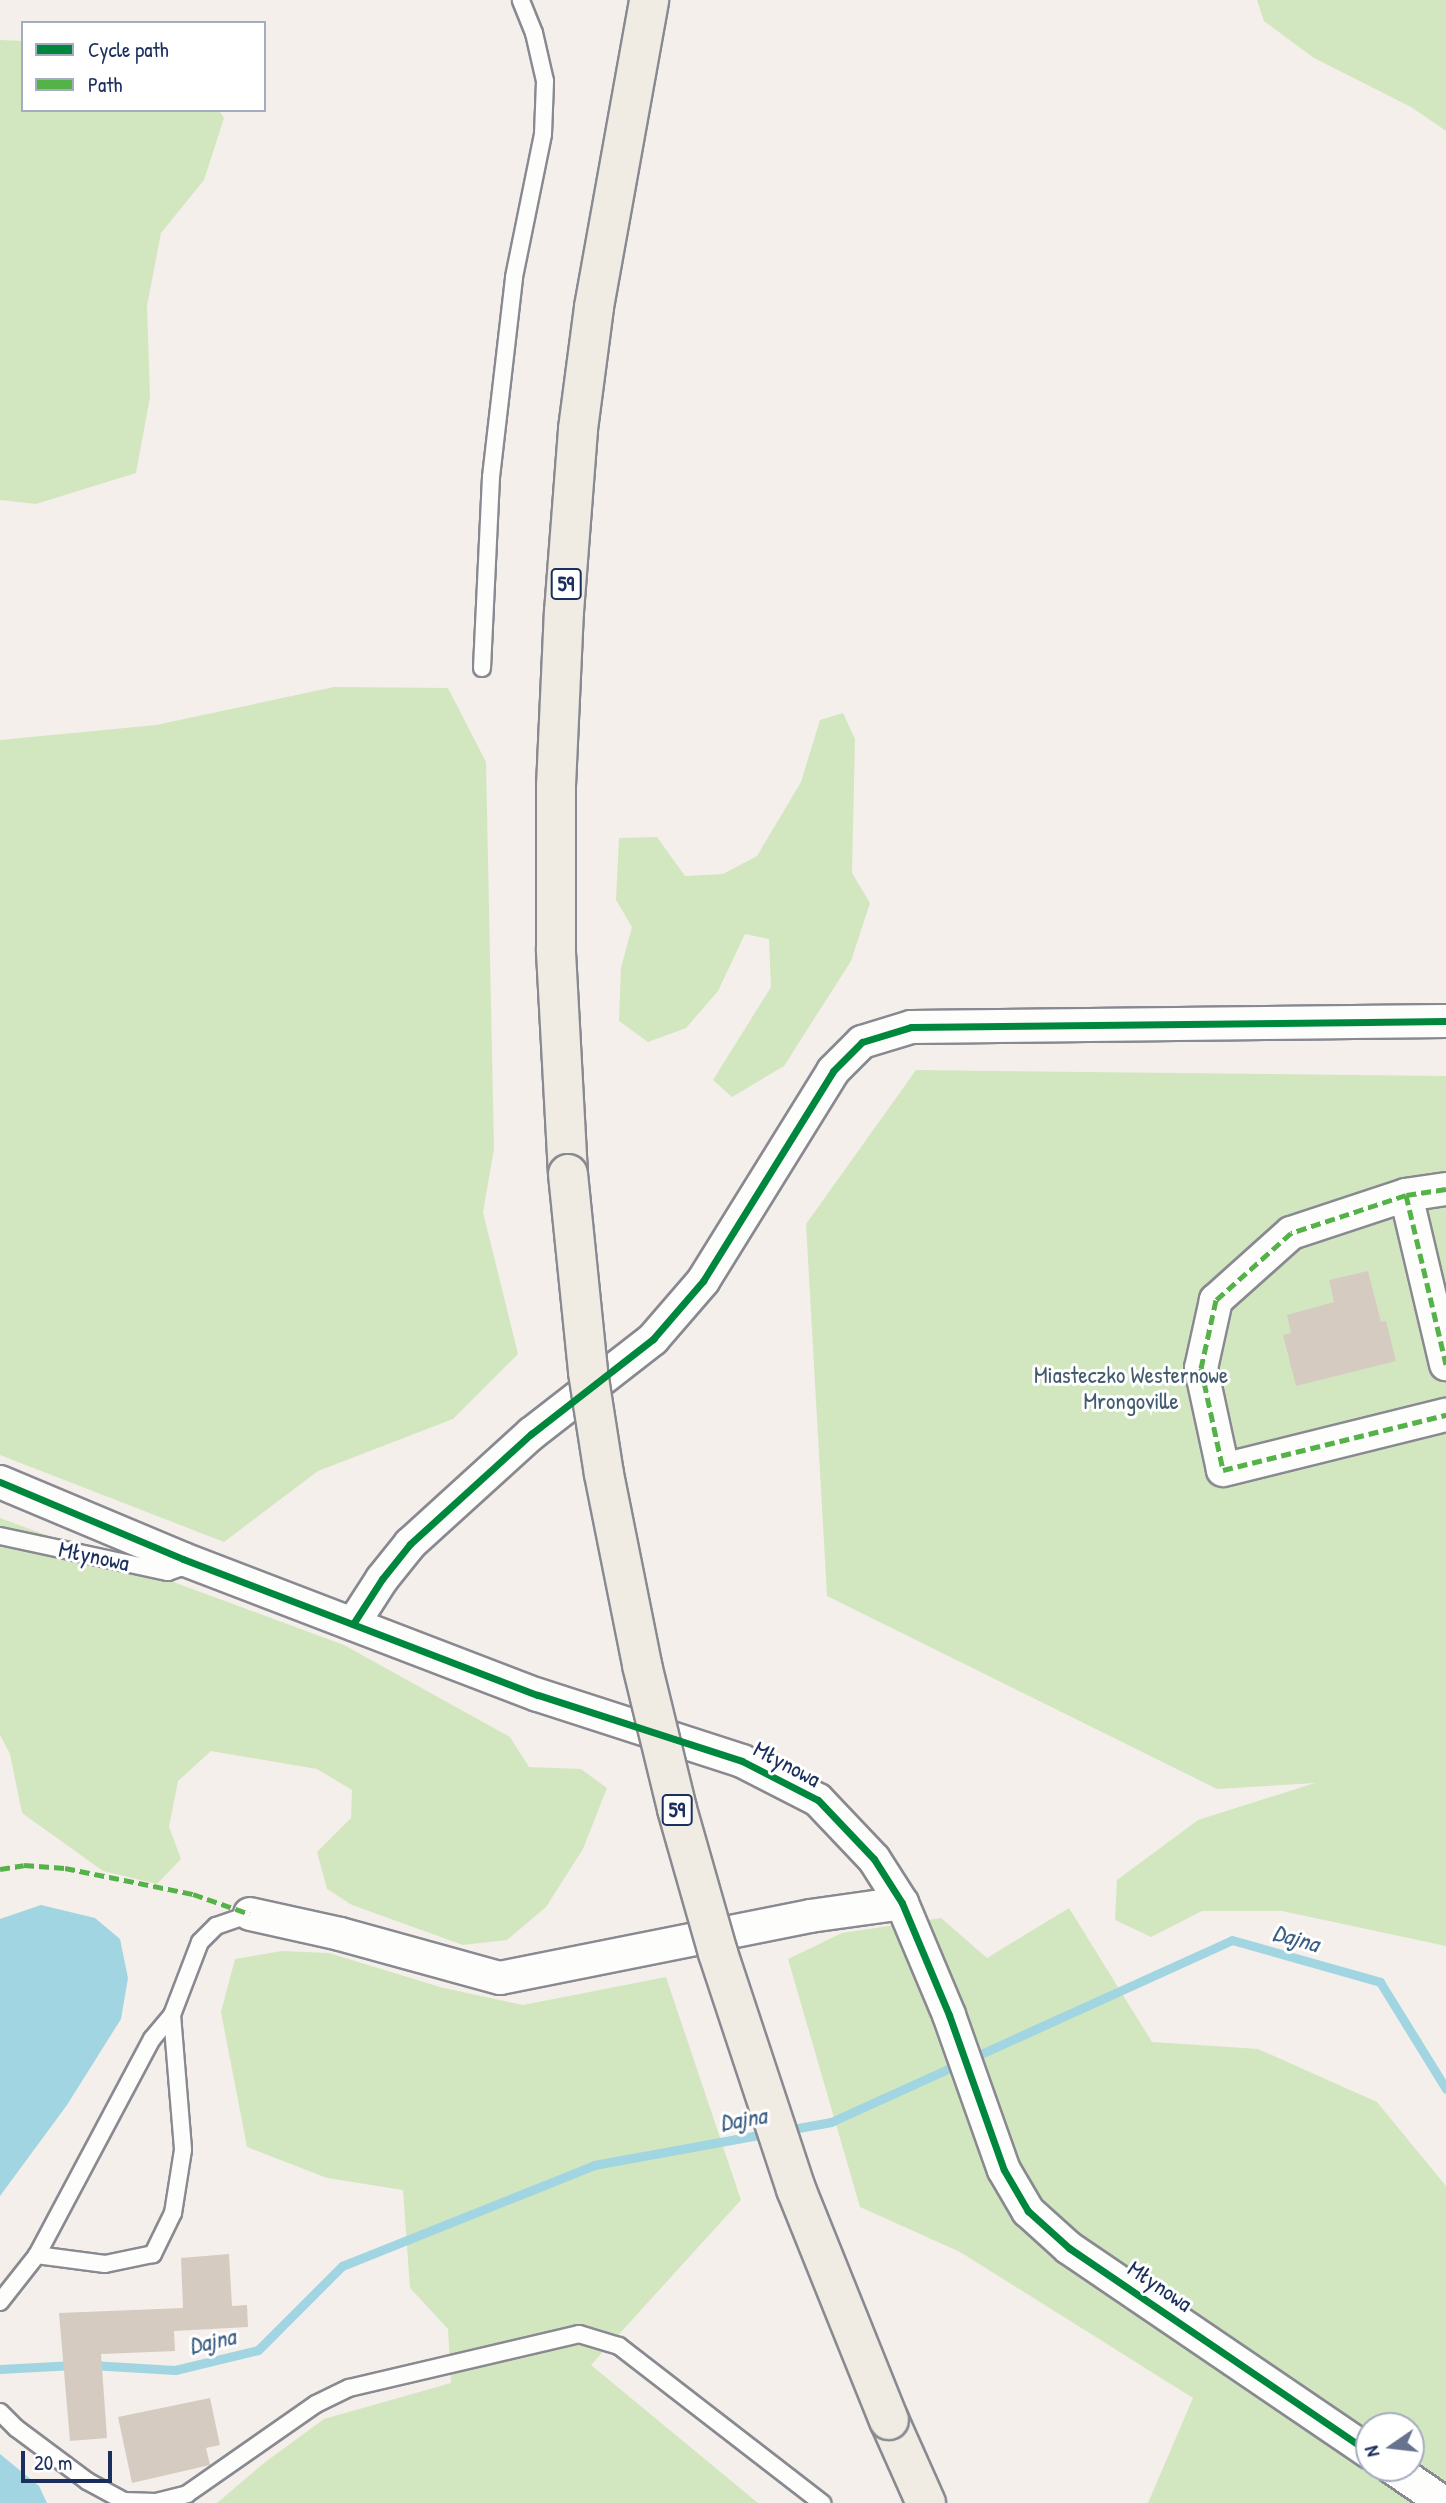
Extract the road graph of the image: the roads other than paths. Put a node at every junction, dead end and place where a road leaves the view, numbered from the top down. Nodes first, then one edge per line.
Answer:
1 (520, 0) edge
2 (649, 0) edge
3 (482, 667) dead end
4 (1446, 1021) edge
5 (1446, 1189) edge
6 (1405, 1195) junction
7 (1446, 1364) edge
8 (1446, 1415) edge
9 (0, 1482) edge
10 (0, 1536) edge
11 (183, 1559) junction
12 (353, 1625) junction
13 (902, 1903) junction
14 (250, 1914) joint
15 (172, 2015) junction
16 (37, 2255) junction
17 (0, 2302) edge
18 (0, 2412) edge
19 (1355, 2442) edge
20 (1413, 2482) edge
21 (822, 2503) edge
22 (926, 2503) edge
23 (1444, 2503) edge

1 - 3 lane
2 - 22 main road, 59, bridge
4 - 12 street
5 - 6 street
6 - 7 street
6 - 8 street
9 - 11 street, Młynowa
10 - 11 lane, Młynowa
11 - 12 street, Młynowa
12 - 13 street, Młynowa
13 - 14 street
13 - 19 street, Młynowa
14 - 15 lane
15 - 16 lane
15 - 16 lane
16 - 17 lane
18 - 21 lane
20 - 23 street

